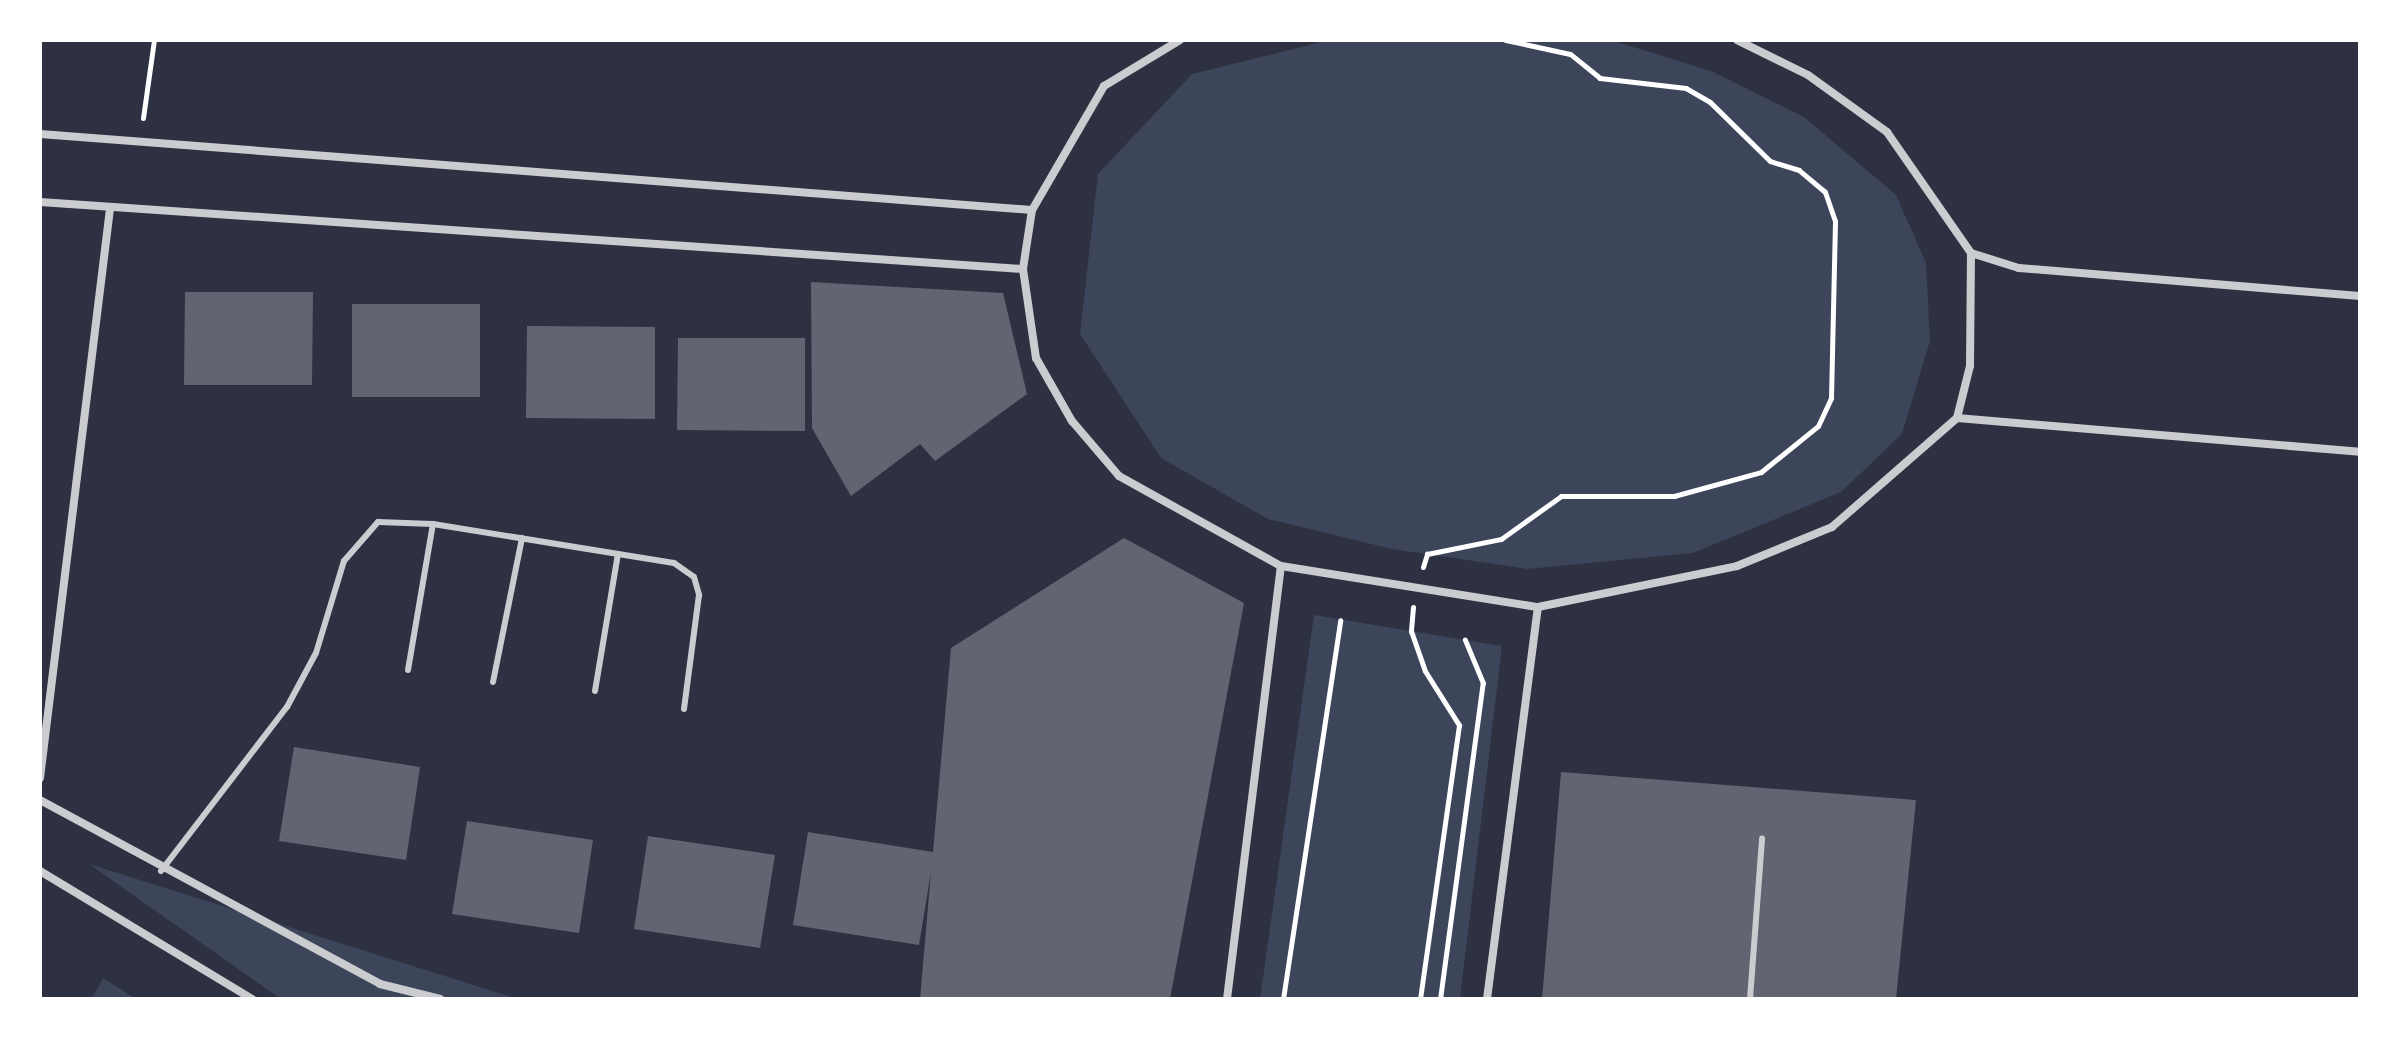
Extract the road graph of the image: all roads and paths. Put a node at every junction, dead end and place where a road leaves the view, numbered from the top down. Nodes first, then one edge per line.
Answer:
1 (154, 40) edge
2 (1180, 40) edge
3 (1506, 40) edge
4 (1737, 40) edge
5 (40, 134) edge
6 (139, 141) junction
7 (40, 202) edge
8 (110, 209) junction
9 (1032, 210) junction
10 (1971, 253) junction
11 (1023, 269) junction
12 (2360, 296) edge
13 (1957, 418) junction
14 (2360, 452) edge
15 (433, 524) junction
16 (522, 538) junction
17 (618, 554) junction
18 (1281, 566) junction
19 (1415, 591) junction
20 (1538, 607) junction
21 (1340, 620) dead end
22 (1465, 640) dead end
23 (408, 670) dead end
24 (493, 682) dead end
25 (595, 691) dead end
26 (684, 709) dead end
27 (40, 778) edge
28 (40, 800) edge
29 (1762, 838) dead end
30 (40, 871) edge
31 (161, 871) junction
32 (252, 999) edge
33 (440, 999) edge
34 (1227, 999) edge
35 (1283, 999) edge
36 (1420, 999) edge
37 (1440, 999) edge
38 (1487, 999) edge
39 (1750, 999) edge

1 - 6 path
2 - 9 street
3 - 19 path
4 - 10 street
5 - 6 street
6 - 9 street
7 - 8 street
8 - 11 street
8 - 27 street
9 - 11 street
10 - 12 street
10 - 13 street
11 - 18 street
13 - 14 street
13 - 20 street
15 - 16 lane
15 - 23 lane
15 - 31 lane
16 - 17 lane
16 - 24 lane
17 - 25 lane
17 - 26 lane
18 - 19 street
18 - 34 street
19 - 20 street
19 - 36 path
20 - 38 street
21 - 35 path
22 - 37 path
28 - 31 street
29 - 39 lane
30 - 32 street
31 - 33 street

